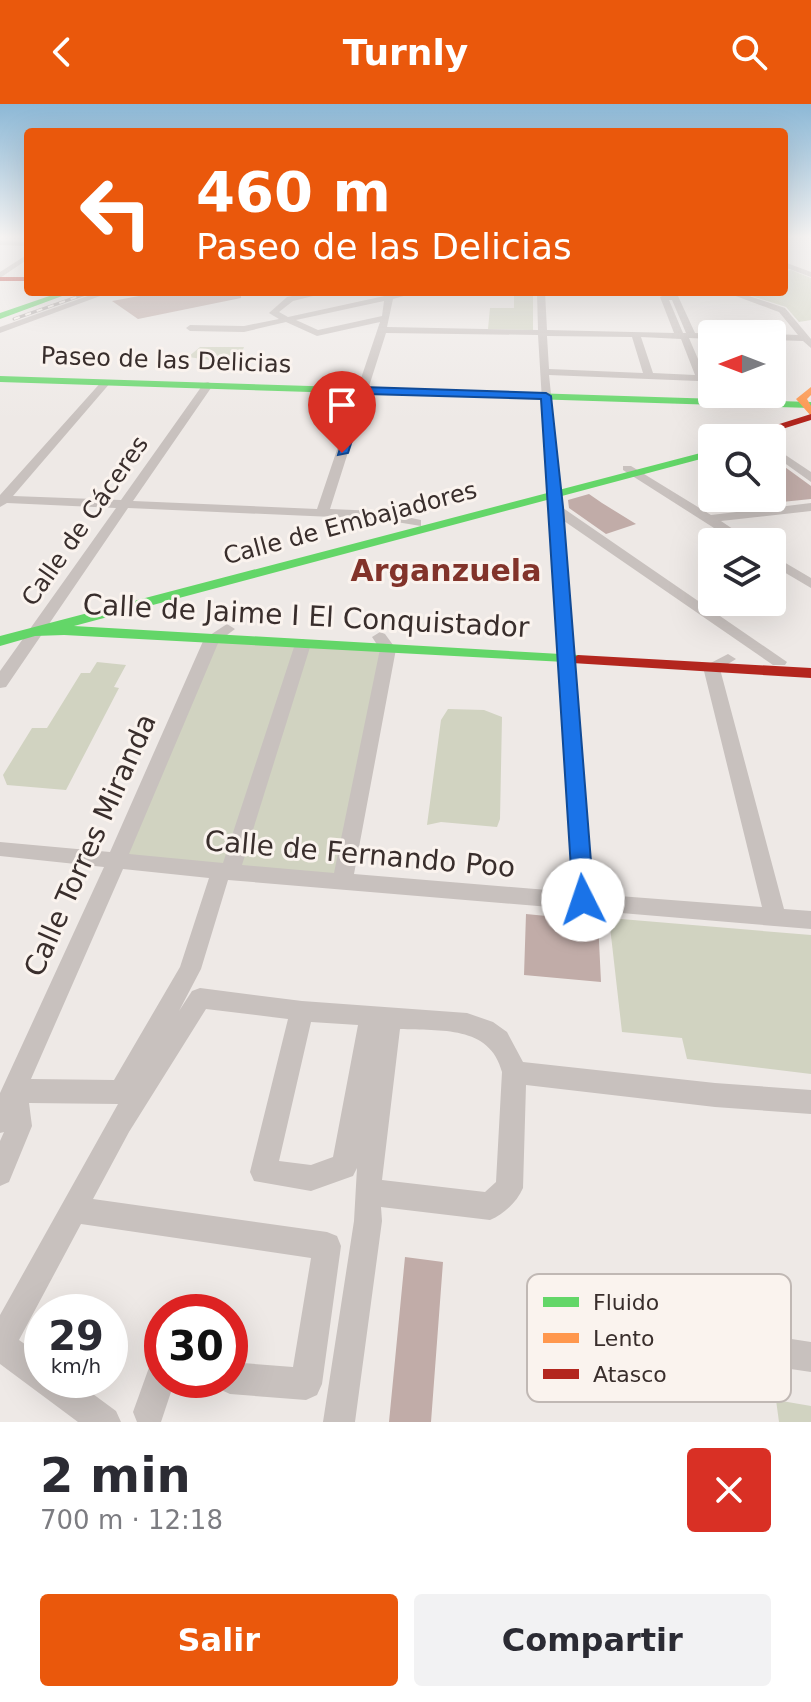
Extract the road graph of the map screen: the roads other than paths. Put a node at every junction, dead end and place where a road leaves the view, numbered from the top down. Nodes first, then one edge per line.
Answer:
1 (53, 298) edge
2 (91, 298) edge
3 (297, 298) edge
4 (380, 298) edge
5 (390, 298) edge
6 (541, 298) edge
7 (745, 298) edge
8 (0, 316) edge
9 (386, 318) junction
10 (288, 320) junction
11 (811, 324) edge
12 (794, 327) junction
13 (190, 328) dead end
14 (0, 330) edge
15 (382, 330) junction
16 (541, 333) junction
17 (636, 335) junction
18 (685, 336) junction
19 (698, 336) edge
20 (786, 339) edge
21 (808, 342) edge
22 (698, 370) edge
23 (544, 372) junction
24 (649, 376) junction
25 (698, 378) edge
26 (0, 379) edge
27 (106, 382) junction
28 (208, 385) junction
29 (363, 390) junction
30 (546, 396) junction
31 (698, 401) edge
32 (786, 405) edge
33 (809, 406) edge
34 (771, 424) edge
35 (811, 427) edge
36 (786, 433) edge
37 (698, 450) edge
38 (698, 456) edge
39 (786, 461) edge
40 (631, 470) junction
41 (811, 478) edge
42 (556, 497) junction
43 (1, 500) edge
44 (125, 504) junction
45 (811, 507) edge
46 (786, 510) edge
47 (763, 512) edge
48 (322, 513) junction
49 (709, 519) junction
50 (416, 523) junction
51 (723, 528) edge
52 (786, 568) edge
53 (811, 584) edge
54 (86, 606) junction
55 (121, 607) junction
56 (49, 615) junction
57 (0, 627) edge
58 (36, 632) junction
59 (220, 634) junction
60 (0, 641) edge
61 (384, 643) junction
62 (303, 644) junction
63 (565, 654) junction
64 (779, 662) junction
65 (720, 663) junction
66 (811, 664) edge
67 (811, 673) edge
68 (0, 683) edge
69 (0, 849) edge
70 (117, 860) junction
71 (225, 871) junction
72 (343, 881) junction
73 (583, 900) junction
74 (775, 917) junction
75 (811, 920) edge
76 (302, 1011) junction
77 (381, 1017) junction
78 (514, 1072) junction
79 (15, 1091) junction
80 (811, 1102) edge
81 (0, 1121) edge
82 (0, 1173) edge
83 (367, 1192) junction
84 (86, 1212) dead end
85 (0, 1345) edge
86 (791, 1354) edge
87 (811, 1357) edge
88 (24, 1362) edge
89 (248, 1379) edge
90 (72, 1398) edge
91 (154, 1398) edge
92 (149, 1412) dead end
93 (105, 1422) edge
94 (339, 1422) edge

1 - 8 main road
2 - 14 street
3 - 10 street
4 - 10 street
5 - 9 street
6 - 16 street
7 - 12 street
9 - 10 street
9 - 15 street
10 - 13 street
11 - 12 street
12 - 21 street
15 - 16 street
15 - 29 street
16 - 17 street
16 - 23 street
17 - 18 street
17 - 24 street
18 - 19 street
18 - 22 street
20 - 21 street
23 - 24 street
23 - 30 street
24 - 25 street
26 - 27 main road, Paseo de las Delicias
27 - 28 main road, Paseo de las Delicias
27 - 43 street
28 - 29 main road, Paseo de las Delicias
28 - 44 street, Calle de Cáceres
29 - 30 main road, Paseo de las Delicias
29 - 48 street
30 - 31 main road, Paseo de las Delicias
30 - 42 street
32 - 33 main road, Paseo de las Delicias
33 - 34 main road
35 - 36 main road
37 - 40 main road, Calle de Embajadores
38 - 40 main road, Calle de Embajadores
39 - 41 street
40 - 42 main road, Calle de Embajadores
40 - 49 street
42 - 50 main road, Calle de Embajadores
42 - 55 main road, Calle de Embajadores
42 - 63 street
42 - 64 street
43 - 44 street
44 - 48 street
44 - 56 street, Calle de Cáceres
45 - 46 street
47 - 49 street
48 - 50 street
49 - 51 street
50 - 54 main road, Calle de Embajadores
52 - 53 street
54 - 55 main road, Calle de Jaime I El Conquistador
54 - 56 main road, Calle de Embajadores
55 - 58 main road, Calle de Embajadores
55 - 59 main road, Calle de Jaime I El Conquistador
56 - 57 main road, Calle de Embajadores
56 - 58 street, Calle de Cáceres
58 - 59 main road, Calle de Jaime I El Conquistador
58 - 60 main road, Calle de Embajadores
58 - 68 street, Calle de Cáceres
59 - 61 main road, Calle de Jaime I El Conquistador
59 - 62 main road, Calle de Jaime I El Conquistador
59 - 70 street, Calle Torres Miranda
61 - 62 main road, Calle de Jaime I El Conquistador
61 - 63 main road, Calle de Jaime I El Conquistador
61 - 72 street
62 - 71 street
63 - 65 main road, Calle de Jaime I El Conquistador
63 - 73 street
64 - 65 main road, Calle de Jaime I El Conquistador
64 - 66 main road, Calle de Jaime I El Conquistador
65 - 67 main road, Calle de Jaime I El Conquistador
65 - 74 street
69 - 70 street, Calle de Fernando Poo
70 - 71 street, Calle de Fernando Poo
70 - 79 street, Calle Torres Miranda
71 - 72 street, Calle de Fernando Poo
71 - 79 street
72 - 73 street, Calle de Fernando Poo
73 - 74 street, Calle de Fernando Poo
74 - 75 street, Calle de Fernando Poo
76 - 77 street
76 - 77 street
76 - 85 street
77 - 78 street
77 - 83 street
78 - 80 street
78 - 83 street
79 - 81 street, Calle Torres Miranda
79 - 82 street
83 - 94 street
84 - 89 street
85 - 88 street
86 - 87 street
90 - 93 street
91 - 92 street

